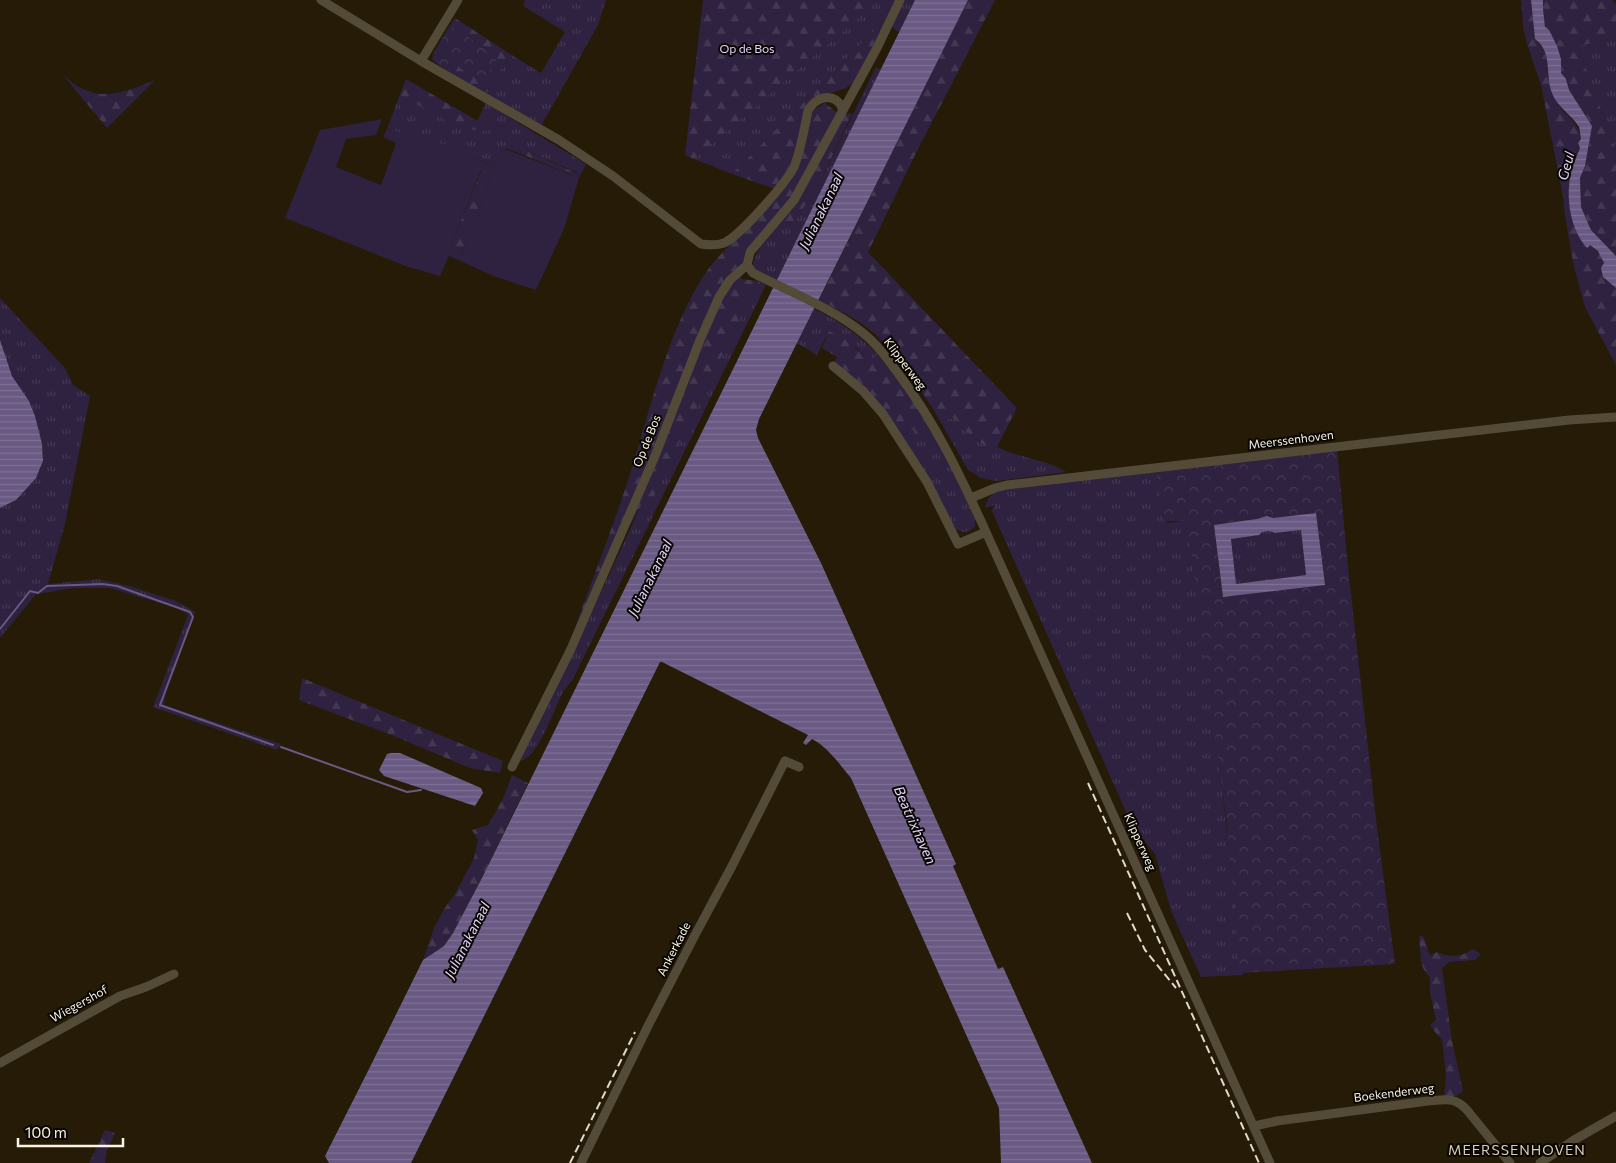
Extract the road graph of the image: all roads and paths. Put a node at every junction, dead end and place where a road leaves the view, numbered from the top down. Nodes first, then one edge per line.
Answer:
1 (321, 0) edge
2 (458, 0) edge
3 (900, 0) edge
4 (421, 61) junction
5 (842, 111) junction
6 (747, 265) junction
7 (833, 366) dead end
8 (1616, 417) edge
9 (971, 498) junction
10 (986, 532) junction
11 (512, 767) dead end
12 (799, 767) dead end
13 (174, 974) dead end
14 (0, 1063) edge
15 (1616, 1116) edge
16 (1254, 1126) junction
17 (581, 1163) edge
18 (1270, 1163) edge
19 (1510, 1163) edge
20 (1540, 1163) edge

1 - 4 street
2 - 4 street
3 - 5 street, Op de Bos
4 - 5 street
5 - 6 street, Op de Bos
6 - 9 street, Klipperweg
6 - 11 street, Op de Bos
7 - 10 street
8 - 9 street, Meerssenhoven
9 - 10 street, Klipperweg
10 - 16 street, Klipperweg
12 - 17 street, Ankerkade
13 - 14 street, Wiegershof
15 - 20 street
16 - 18 street, Klipperweg
16 - 19 street, Boekenderweg

